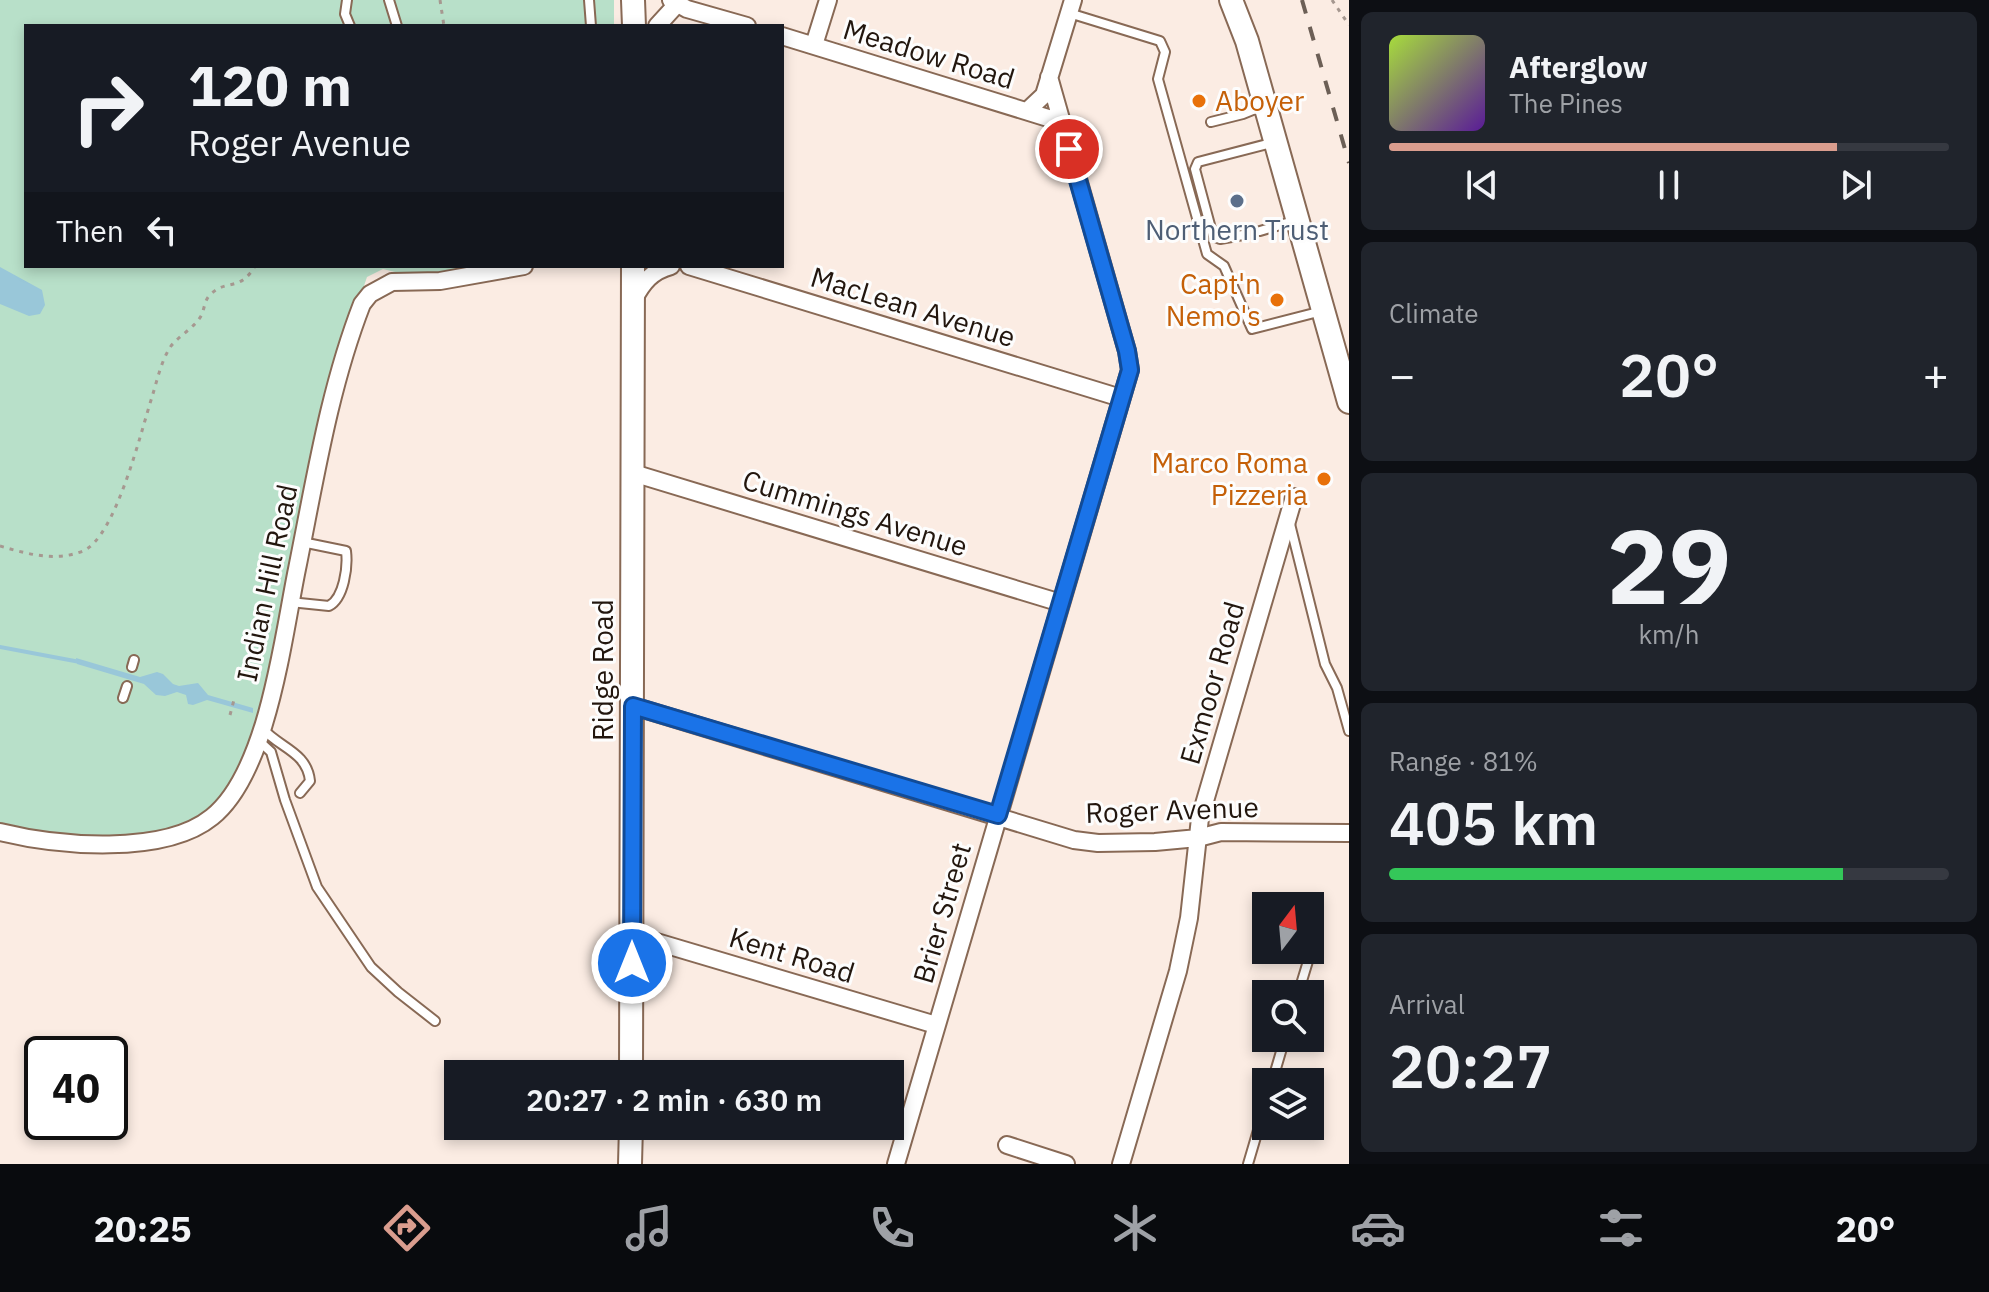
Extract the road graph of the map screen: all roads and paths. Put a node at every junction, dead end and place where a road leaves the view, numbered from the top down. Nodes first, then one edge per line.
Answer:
1 (347, 0) edge
2 (389, 0) edge
3 (440, 0) edge
4 (589, 0) edge
5 (633, 0) edge
6 (828, 0) edge
7 (1231, 0) edge
8 (1332, 0) edge
9 (674, 2) edge
10 (1071, 6) edge
11 (349, 24) edge
12 (396, 24) edge
13 (444, 24) edge
14 (591, 24) edge
15 (634, 24) edge
16 (658, 24) edge
17 (741, 24) edge
18 (1349, 25) edge
19 (784, 37) edge
20 (814, 45) junction
21 (1049, 77) junction
22 (1265, 105) junction
23 (1027, 111) junction
24 (1061, 122) junction
25 (1211, 122) dead end
26 (1276, 142) junction
27 (1298, 220) junction
28 (1260, 231) dead end
29 (1243, 235) dead end
30 (253, 268) edge
31 (513, 268) edge
32 (633, 268) edge
33 (664, 268) edge
34 (695, 268) edge
35 (634, 299) junction
36 (1323, 311) junction
37 (1121, 398) junction
38 (1349, 402) edge
39 (633, 473) junction
40 (1294, 497) dead end
41 (1288, 516) junction
42 (302, 542) junction
43 (0, 546) edge
44 (290, 602) junction
45 (1061, 603) junction
46 (127, 686) dead end
47 (235, 696) dead end
48 (123, 698) dead end
49 (633, 706) junction
50 (230, 715) dead end
51 (1349, 731) edge
52 (261, 734) junction
53 (300, 793) dead end
54 (998, 815) junction
55 (0, 832) edge
56 (1349, 833) edge
57 (1198, 838) junction
58 (633, 935) junction
59 (435, 1021) dead end
60 (936, 1025) junction
61 (631, 1060) edge
62 (631, 1140) edge
63 (1255, 1140) edge
64 (1007, 1145) dead end
65 (630, 1164) edge
66 (896, 1164) edge
67 (1066, 1164) edge
68 (1121, 1164) edge
69 (1248, 1164) edge

1 - 11 lane
2 - 12 lane
3 - 13 path
4 - 14 lane
5 - 15 street
6 - 20 street
7 - 22 street
8 - 18 path
9 - 16 street
9 - 17 street
10 - 21 street
10 - 36 lane
19 - 20 street, Meadow Road
20 - 23 street, Meadow Road
21 - 23 street
21 - 24 street, Brier Street
22 - 25 lane
22 - 26 street
23 - 24 street, Meadow Road
24 - 37 street, Brier Street
26 - 27 street
26 - 29 lane
27 - 28 lane
27 - 36 street
30 - 43 path
31 - 42 street, Indian Hill Road
32 - 35 street, Ridge Road
33 - 35 street
34 - 37 street, MacLean Avenue
35 - 39 street, Ridge Road
36 - 38 street
37 - 45 street, Brier Street
39 - 45 street, Cummings Avenue
39 - 49 street, Ridge Road
40 - 41 street, Exmoor Road
41 - 51 lane
41 - 57 street, Exmoor Road
42 - 44 street, Indian Hill Road
42 - 44 lane
44 - 52 street, Indian Hill Road
45 - 54 street, Brier Street
46 - 48 lane
47 - 50 path
49 - 54 street, Roger Avenue
49 - 58 street, Ridge Road
52 - 53 lane
52 - 55 street, Indian Hill Road
52 - 59 lane
54 - 57 street, Roger Avenue
54 - 60 street, Brier Street
56 - 57 street, Roger Avenue
57 - 68 street, Exmoor Road
58 - 60 street, Kent Road
58 - 61 street, Ridge Road
60 - 66 street, Brier Street
62 - 65 street
63 - 69 lane
64 - 67 street

